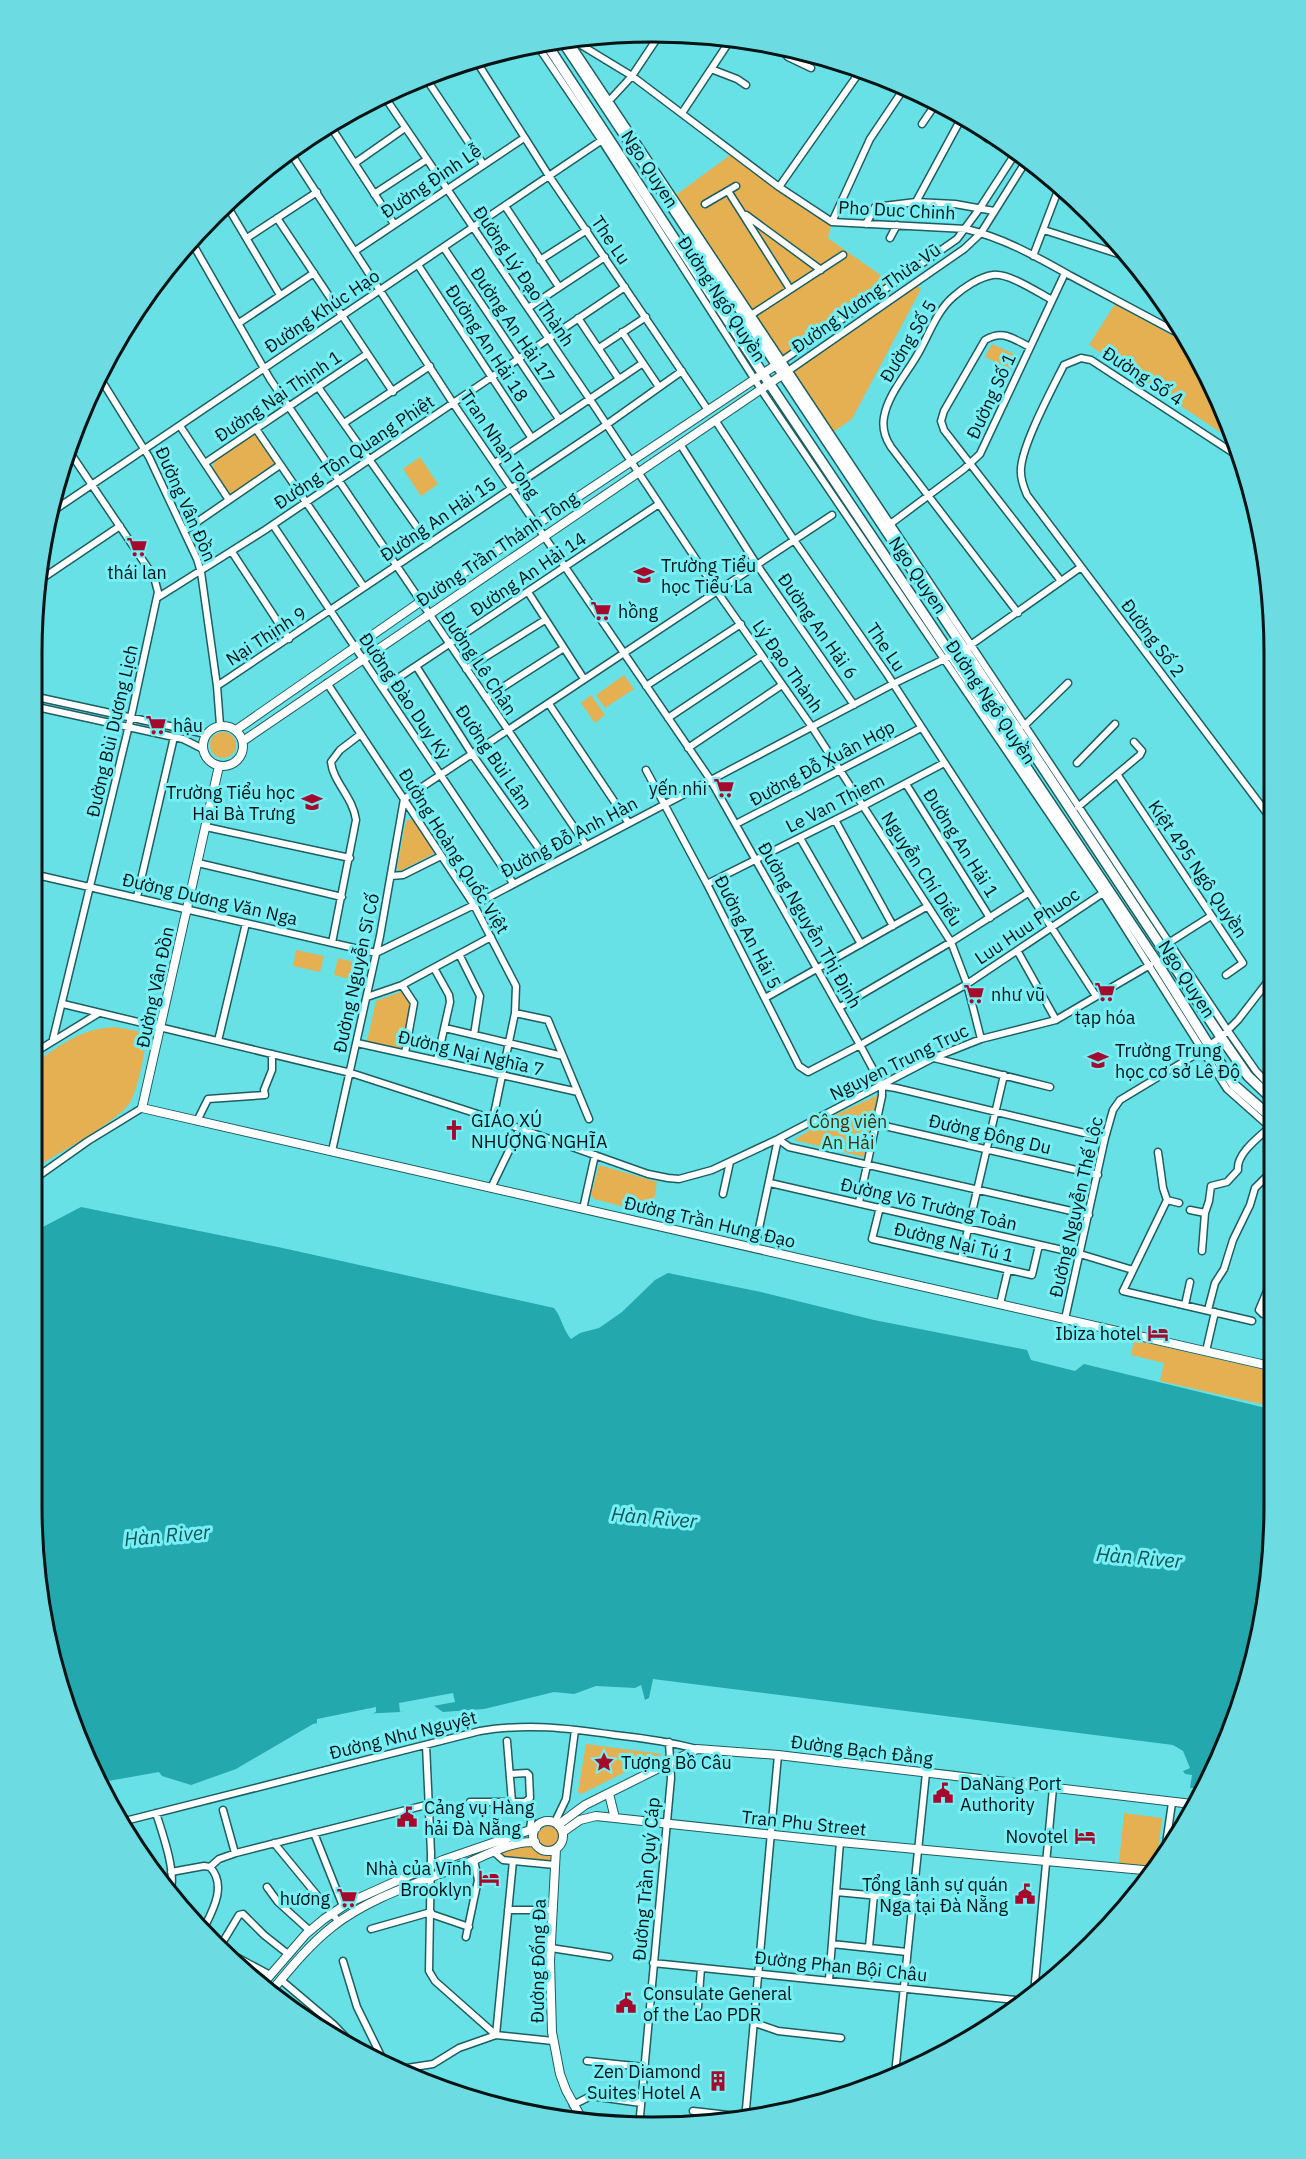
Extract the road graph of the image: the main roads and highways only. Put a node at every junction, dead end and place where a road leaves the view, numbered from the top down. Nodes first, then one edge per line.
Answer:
1 (571, 47) edge
2 (551, 51) edge
3 (779, 363) junction
4 (785, 372) junction
5 (759, 376) junction
6 (765, 386) junction
7 (236, 730) junction
8 (243, 741) junction
9 (219, 766) junction
10 (1264, 1091) edge
11 (142, 1108) joint
12 (1264, 1111) edge
13 (1264, 1365) edge
14 (609, 1794) junction
15 (1186, 1804) edge
16 (615, 1818) junction
17 (559, 1826) junction
18 (533, 1828) junction
19 (535, 1842) junction
20 (556, 1849) junction
21 (547, 1851) junction
22 (555, 1865) junction
23 (1143, 1871) edge
24 (267, 1979) edge
25 (276, 1986) edge
26 (578, 2112) edge

1 - 3 highway, Ngo Quyen
2 - 5 highway, Ngo Quyen
3 - 4 highway, Ngo Quyen
3 - 5 main road, Đường Trần Thánh Tông
4 - 6 main road, Đường Trần Thánh Tông
4 - 10 highway, Ngo Quyen
5 - 6 highway, Ngo Quyen
5 - 7 main road, Đường Trần Thánh Tông
6 - 8 main road, Đường Trần Thánh Tông
6 - 12 highway, Ngo Quyen
7 - 8 main road
7 - 9 main road
8 - 9 main road
9 - 11 main road, Đường Vân Đồn
11 - 13 main road, Đường Trần Hưng Đạo
14 - 15 main road, Đường Bạch Đằng
14 - 16 main road
14 - 17 main road
16 - 17 main road, Tran Phu Street
16 - 23 main road, Tran Phu Street
17 - 18 main road
17 - 20 main road
18 - 19 main road
18 - 24 main road
19 - 21 main road
19 - 25 main road
20 - 21 main road
20 - 22 main road, Đường Đống Đa
21 - 22 main road
22 - 26 main road, Đường Đống Đa

